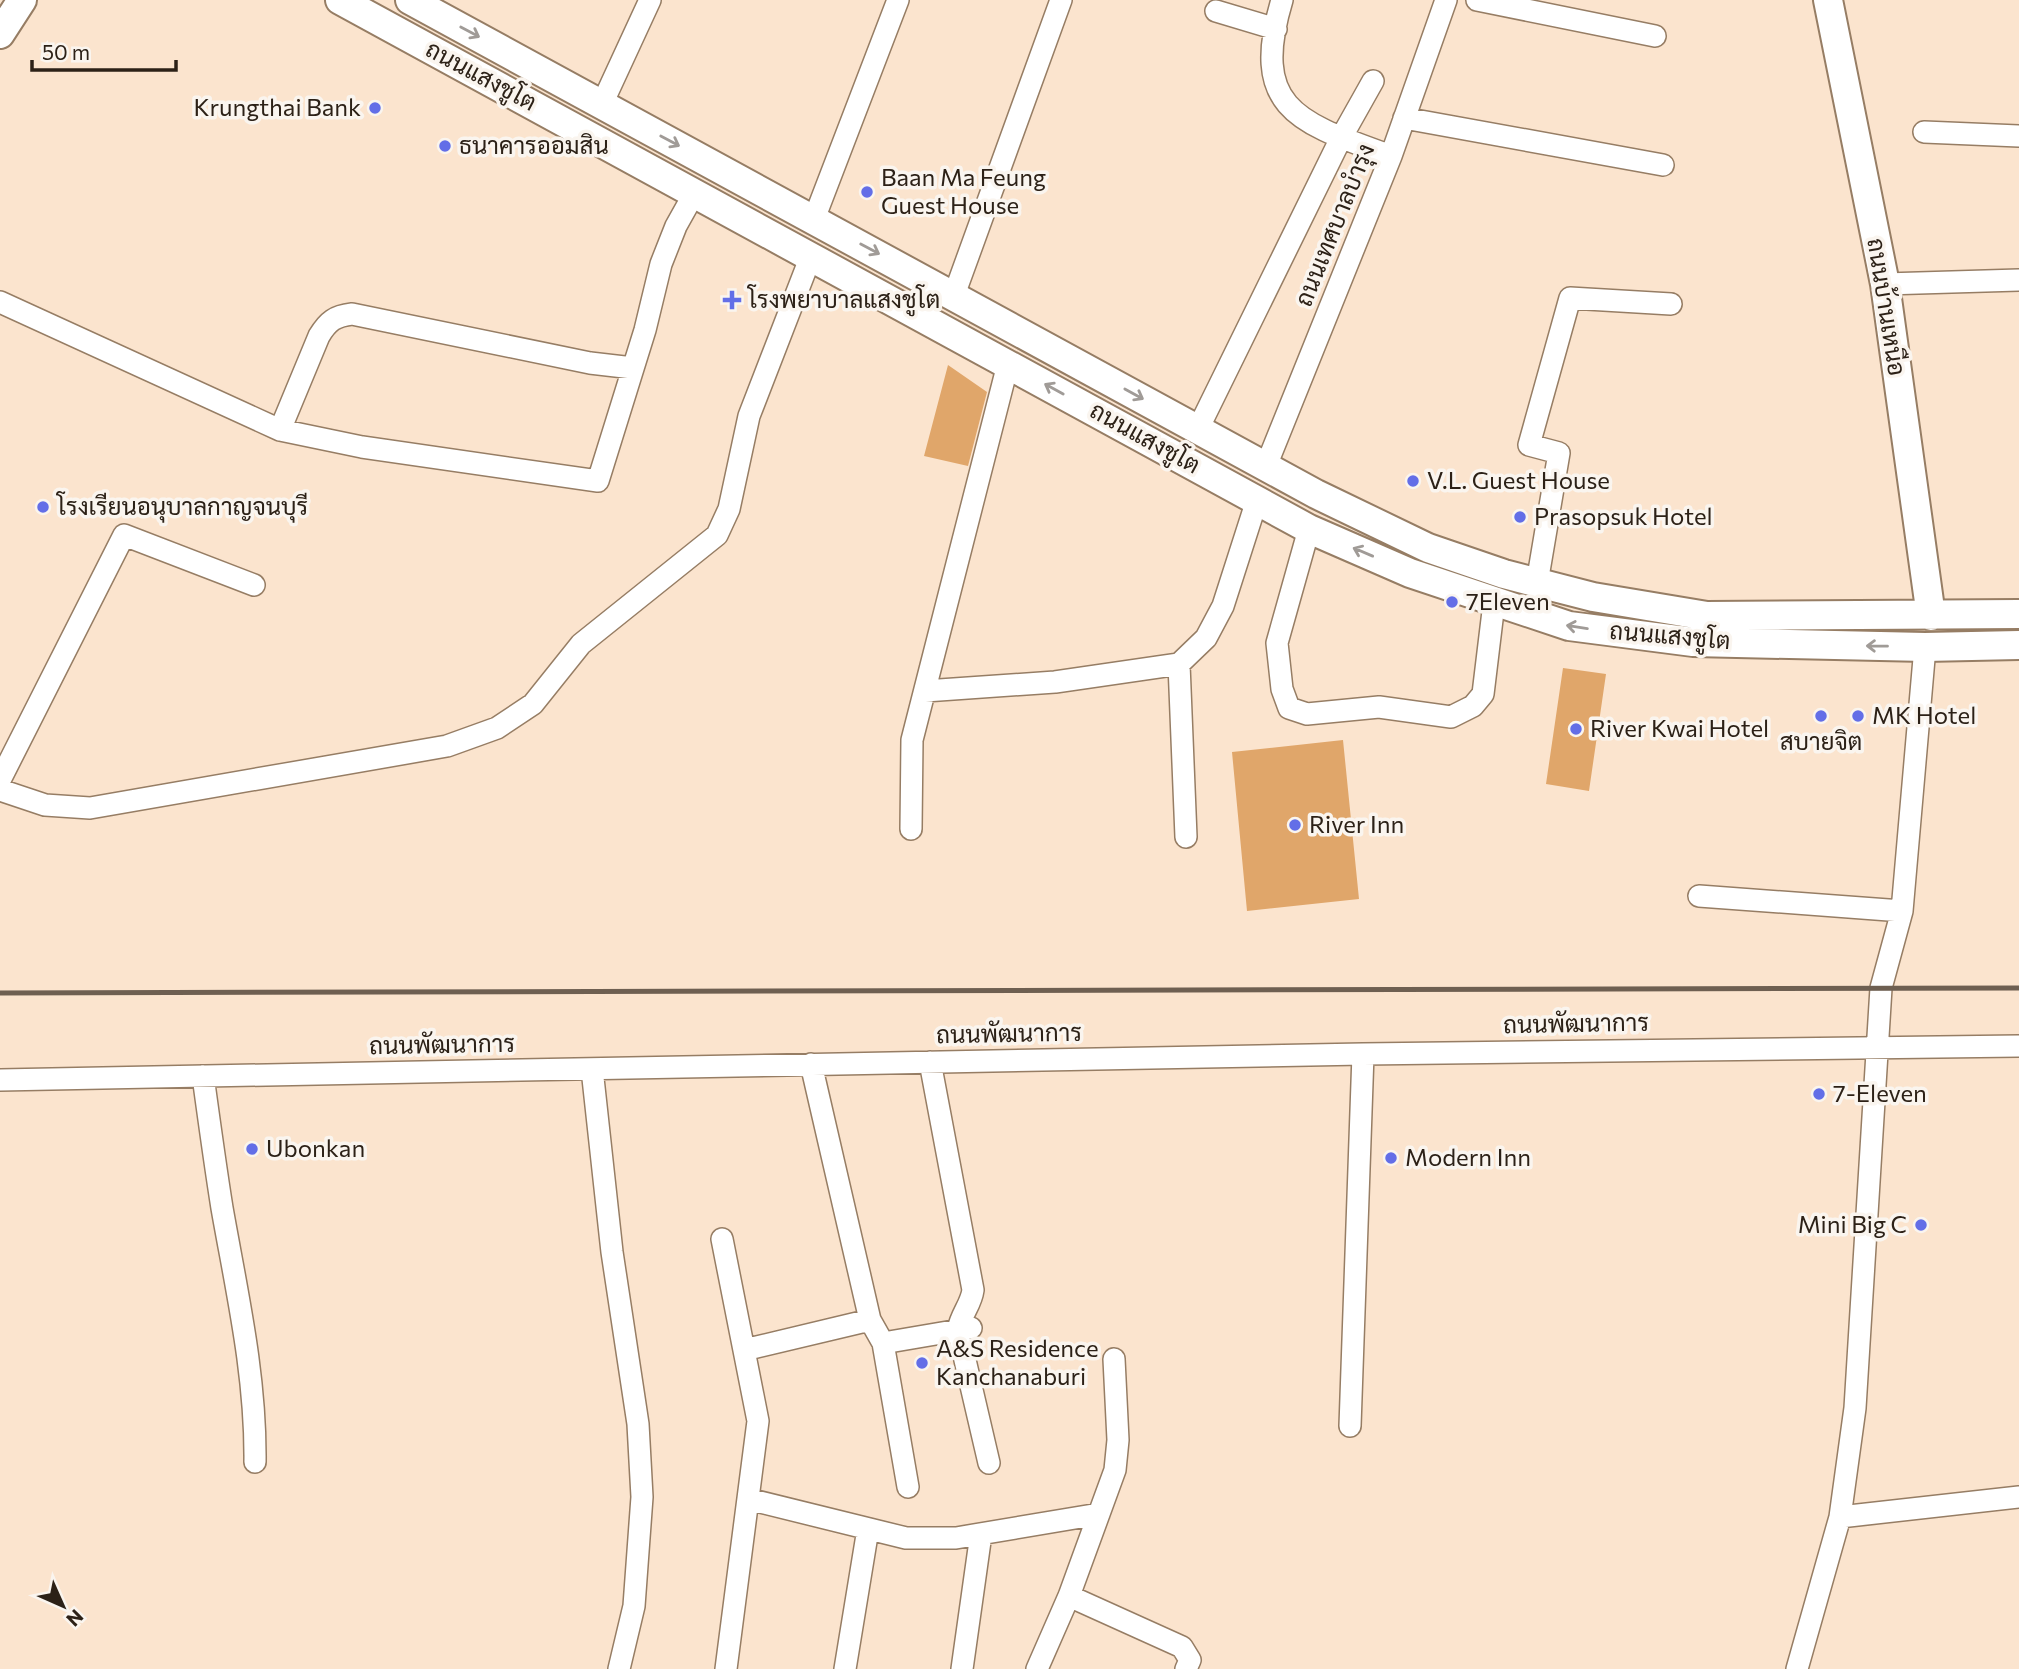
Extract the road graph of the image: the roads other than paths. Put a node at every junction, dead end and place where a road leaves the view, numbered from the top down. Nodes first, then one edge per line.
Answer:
1 (22, 0) edge
2 (340, 0) edge
3 (410, 0) edge
4 (650, 0) edge
5 (898, 0) edge
6 (1061, 0) edge
7 (1282, 0) edge
8 (1446, 0) edge
9 (1477, 0) edge
10 (1828, 0) edge
11 (1216, 11) dead end
12 (1276, 29) junction
13 (0, 34) edge
14 (1655, 36) dead end
15 (1373, 80) dead end
16 (601, 104) junction
17 (1404, 118) junction
18 (1924, 132) dead end
19 (2019, 136) edge
20 (1341, 138) junction
21 (1391, 156) junction
22 (1663, 165) dead end
23 (695, 192) junction
24 (814, 219) junction
25 (811, 256) junction
26 (2019, 279) edge
27 (1885, 284) junction
28 (954, 295) junction
29 (0, 302) edge
30 (1671, 304) dead end
31 (1008, 364) junction
32 (634, 368) junction
33 (1198, 429) junction
34 (280, 430) junction
35 (1266, 466) junction
36 (1257, 500) junction
37 (1309, 529) junction
38 (1504, 574) junction
39 (1537, 583) junction
40 (254, 585) dead end
41 (1494, 603) junction
42 (2019, 614) edge
43 (1931, 616) junction
44 (2019, 645) edge
45 (1926, 647) junction
46 (1180, 664) junction
47 (925, 691) junction
48 (0, 780) edge
49 (0, 790) edge
50 (911, 830) dead end
51 (1186, 837) dead end
52 (1699, 896) dead end
53 (1902, 911) junction
54 (1876, 1046) junction
55 (2019, 1046) edge
56 (1363, 1054) junction
57 (930, 1062) junction
58 (811, 1064) junction
59 (592, 1069) junction
60 (203, 1076) junction
61 (0, 1080) edge
62 (722, 1239) dead end
63 (870, 1320) junction
64 (965, 1329) junction
65 (883, 1343) junction
66 (744, 1350) junction
67 (1115, 1359) dead end
68 (1350, 1426) dead end
69 (255, 1462) dead end
70 (989, 1463) dead end
71 (908, 1487) dead end
72 (2019, 1497) edge
73 (748, 1499) junction
74 (1099, 1514) junction
75 (1840, 1517) junction
76 (868, 1529) junction
77 (981, 1534) junction
78 (1069, 1596) junction
79 (618, 1669) edge
80 (726, 1669) edge
81 (845, 1669) edge
82 (962, 1669) edge
83 (1037, 1669) edge
84 (1186, 1669) edge
85 (1797, 1669) edge

1 - 13 main road
2 - 23 main road, ถนนแสงชูโต
3 -> 16 main road, ถนนแสงชูโต
4 - 16 street
5 - 24 street
6 - 28 street
7 - 12 street
8 - 17 street, ถนนเทศบาลบำรุง
9 - 14 street
10 - 27 main road, ถนนบ้านเหนือ
11 - 12 street
12 - 20 street
15 - 20 street
16 -> 24 main road, ถนนแสงชูโต
17 - 21 street, ถนนเทศบาลบำรุง
17 - 22 street
18 - 19 street
20 - 21 street
20 - 33 street
21 - 35 street, ถนนเทศบาลบำรุง
23 - 25 main road, ถนนแสงชูโต
23 - 32 street
24 -> 28 main road, ถนนแสงชูโต
25 - 31 main road, ถนนแสงชูโต
25 - 49 street
26 - 27 street
27 - 43 main road, ถนนบ้านเหนือ
28 -> 33 main road, ถนนแสงชูโต
29 - 34 street
30 - 39 street
36 -> 31 main road, ถนนแสงชูโต
31 - 47 street
32 - 34 street
32 - 34 street
33 - 35 main road, ถนนแสงชูโต
35 - 38 main road, ถนนแสงชูโต
36 - 37 main road, ถนนแสงชูโต
36 - 46 street
41 -> 37 main road, ถนนแสงชูโต
37 - 41 street
38 - 39 main road, ถนนแสงชูโต
38 - 41 main road
39 - 43 main road, ถนนแสงชูโต
40 - 48 street
45 -> 41 main road, ถนนแสงชูโต
42 - 43 main road, ถนนแสงชูโต
44 - 45 main road, ถนนแสงชูโต
45 - 53 street
46 - 47 street
46 - 51 street
47 - 50 street
52 - 53 street
53 - 54 street
54 - 55 street, ถนนพัฒนาการ
54 - 56 street, ถนนพัฒนาการ
54 - 75 street
56 - 57 street, ถนนพัฒนาการ
56 - 68 street
57 - 58 street, ถนนพัฒนาการ
57 - 64 street
58 - 59 street, ถนนพัฒนาการ
58 - 63 street
59 - 60 street, ถนนพัฒนาการ
59 - 79 street
60 - 61 street, ถนนพัฒนาการ
60 - 69 street
62 - 66 street
63 - 65 street
63 - 66 street
64 - 65 street
64 - 70 street
65 - 71 street
66 - 73 street
67 - 74 street
72 - 75 street
73 - 76 street
73 - 80 street
74 - 77 street
74 - 78 street
75 - 85 street
76 - 77 street
76 - 81 street
77 - 82 street
78 - 83 street
78 - 84 street

